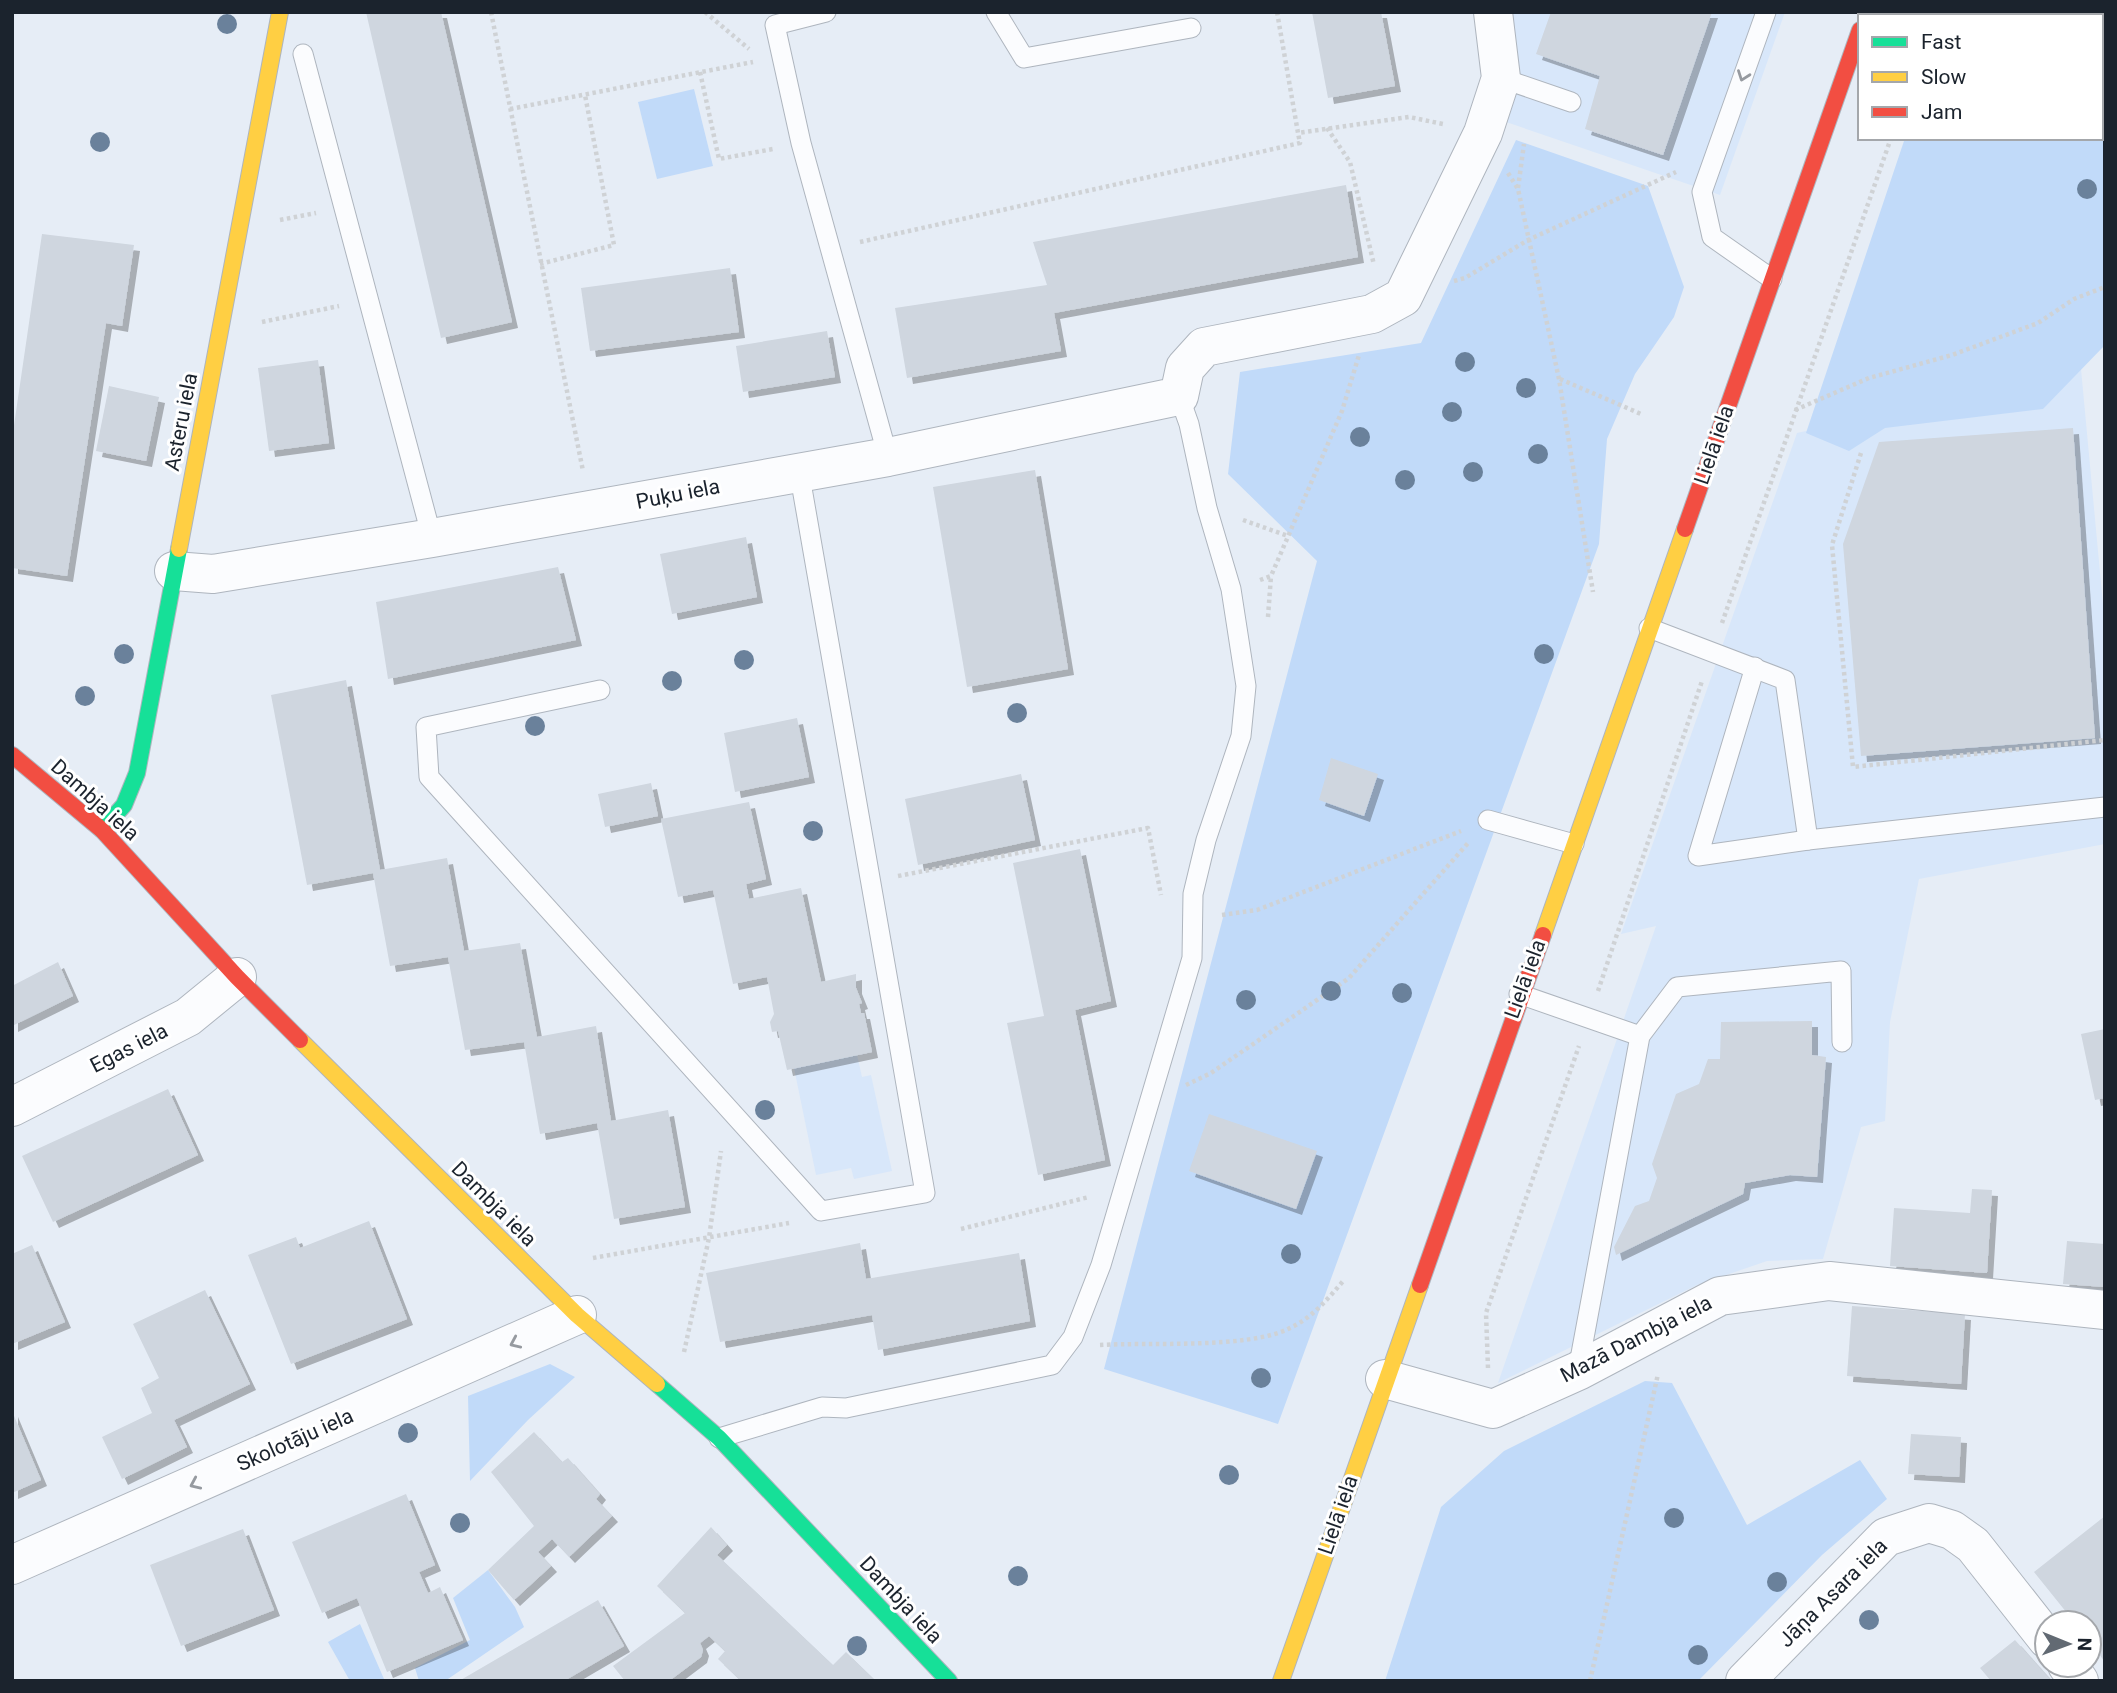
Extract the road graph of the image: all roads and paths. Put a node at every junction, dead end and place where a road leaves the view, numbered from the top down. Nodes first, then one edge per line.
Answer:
1 (280, 12) edge
2 (491, 12) edge
3 (705, 12) edge
4 (826, 12) edge
5 (996, 12) edge
6 (1277, 12) edge
7 (1493, 12) edge
8 (1766, 12) edge
9 (1191, 28) dead end
10 (1858, 36) edge
11 (303, 54) dead end
12 (700, 72) junction
13 (1501, 78) junction
14 (585, 95) junction
15 (1571, 102) dead end
16 (510, 109) junction
17 (1327, 128) junction
18 (1298, 133) junction
19 (1483, 133) junction
20 (1890, 140) edge
21 (801, 143) junction
22 (1676, 172) dead end
23 (1528, 240) junction
24 (831, 249) junction
25 (540, 264) junction
26 (1374, 266) dead end
27 (1772, 279) junction
28 (2105, 287) edge
29 (368, 300) junction
30 (1387, 305) junction
31 (254, 323) dead end
32 (1559, 379) junction
33 (1179, 396) junction
34 (1795, 410) junction
35 (1641, 414) dead end
36 (1861, 453) dead end
37 (888, 457) junction
38 (799, 471) junction
39 (1207, 508) junction
40 (587, 510) junction
41 (1288, 536) junction
42 (432, 538) junction
43 (174, 572) junction
44 (1231, 589) junction
45 (1593, 592) dead end
46 (1649, 628) junction
47 (1712, 651) junction
48 (1755, 667) junction
49 (600, 690) dead end
50 (2105, 740) edge
51 (12, 755) edge
52 (2105, 807) edge
53 (1488, 820) junction
54 (102, 830) junction
55 (1808, 840) junction
56 (1574, 844) junction
57 (893, 877) dead end
58 (1163, 904) dead end
59 (1193, 918) junction
60 (237, 978) junction
61 (1519, 994) junction
62 (1589, 1018) junction
63 (1640, 1035) junction
64 (1842, 1042) dead end
65 (1147, 1103) junction
66 (12, 1107) edge
67 (721, 1151) dead end
68 (1092, 1197) dead end
69 (789, 1223) dead end
70 (961, 1229) dead end
71 (709, 1238) junction
72 (593, 1258) dead end
73 (1344, 1280) dead end
74 (2105, 1310) edge
75 (577, 1315) junction
76 (1073, 1337) junction
77 (684, 1352) dead end
78 (1660, 1366) dead end
79 (1578, 1371) junction
80 (1385, 1379) junction
81 (1493, 1409) junction
82 (719, 1438) junction
83 (12, 1565) edge
84 (2033, 1621) edge
85 (944, 1679) edge
86 (1280, 1681) edge
87 (1590, 1681) edge
88 (1745, 1681) edge

1 - 43 street, Asteru iela
2 - 16 path
3 - 12 path
4 - 21 lane
5 - 9 lane
6 - 18 path
7 - 13 street
8 -> 27 lane
10 - 27 street, Lielā iela
11 - 29 lane
12 - 14 path
12 - 21 path
13 - 15 lane
13 - 19 street
14 - 16 path
14 - 25 path
16 - 25 path
17 - 18 path
17 - 19 path
17 - 26 path
18 - 24 path
19 - 23 path
19 - 30 street
20 - 34 path
21 - 24 lane
22 - 23 path
23 - 30 path
23 - 32 path
24 - 37 lane
25 - 40 path
27 - 46 street, Lielā iela
28 - 34 path
29 - 31 path
29 - 42 lane
30 - 33 street
30 - 41 path
32 - 35 path
32 - 45 path
33 - 37 street, Puķu iela
33 - 39 lane
34 - 47 path
36 - 50 path
37 - 38 street, Puķu iela
38 - 40 street, Puķu iela
38 - 49 lane
39 - 41 path
39 - 44 lane
40 - 42 street, Puķu iela
41 - 44 path
42 - 43 street, Puķu iela
43 - 54 street, Asteru iela
44 - 59 lane
46 - 47 lane
46 - 56 street, Lielā iela
47 - 48 lane
47 - 62 path
48 - 55 lane
48 - 55 lane
51 - 54 street, Dambja iela
52 - 55 lane
53 - 56 lane
53 - 59 path
53 - 65 path
54 - 60 street, Dambja iela
56 - 61 street, Lielā iela
57 - 58 path
59 - 65 lane
60 - 66 street, Egas iela
60 - 75 street, Dambja iela
61 - 62 lane
61 - 80 street, Lielā iela
62 - 63 lane
62 - 81 path
63 - 64 lane
63 - 79 lane
65 - 76 lane
67 - 71 path
68 - 70 path
69 - 71 path
71 - 72 path
71 - 77 path
73 - 76 path
74 - 79 street, Mazā Dambja iela
75 - 82 street, Dambja iela
75 -> 83 street, Skolotāju iela
76 - 82 lane
78 - 87 path
79 - 81 street, Mazā Dambja iela
80 - 81 street
80 - 86 street, Lielā iela
82 - 85 street, Dambja iela
84 - 88 street, Jāņa Asara iela

